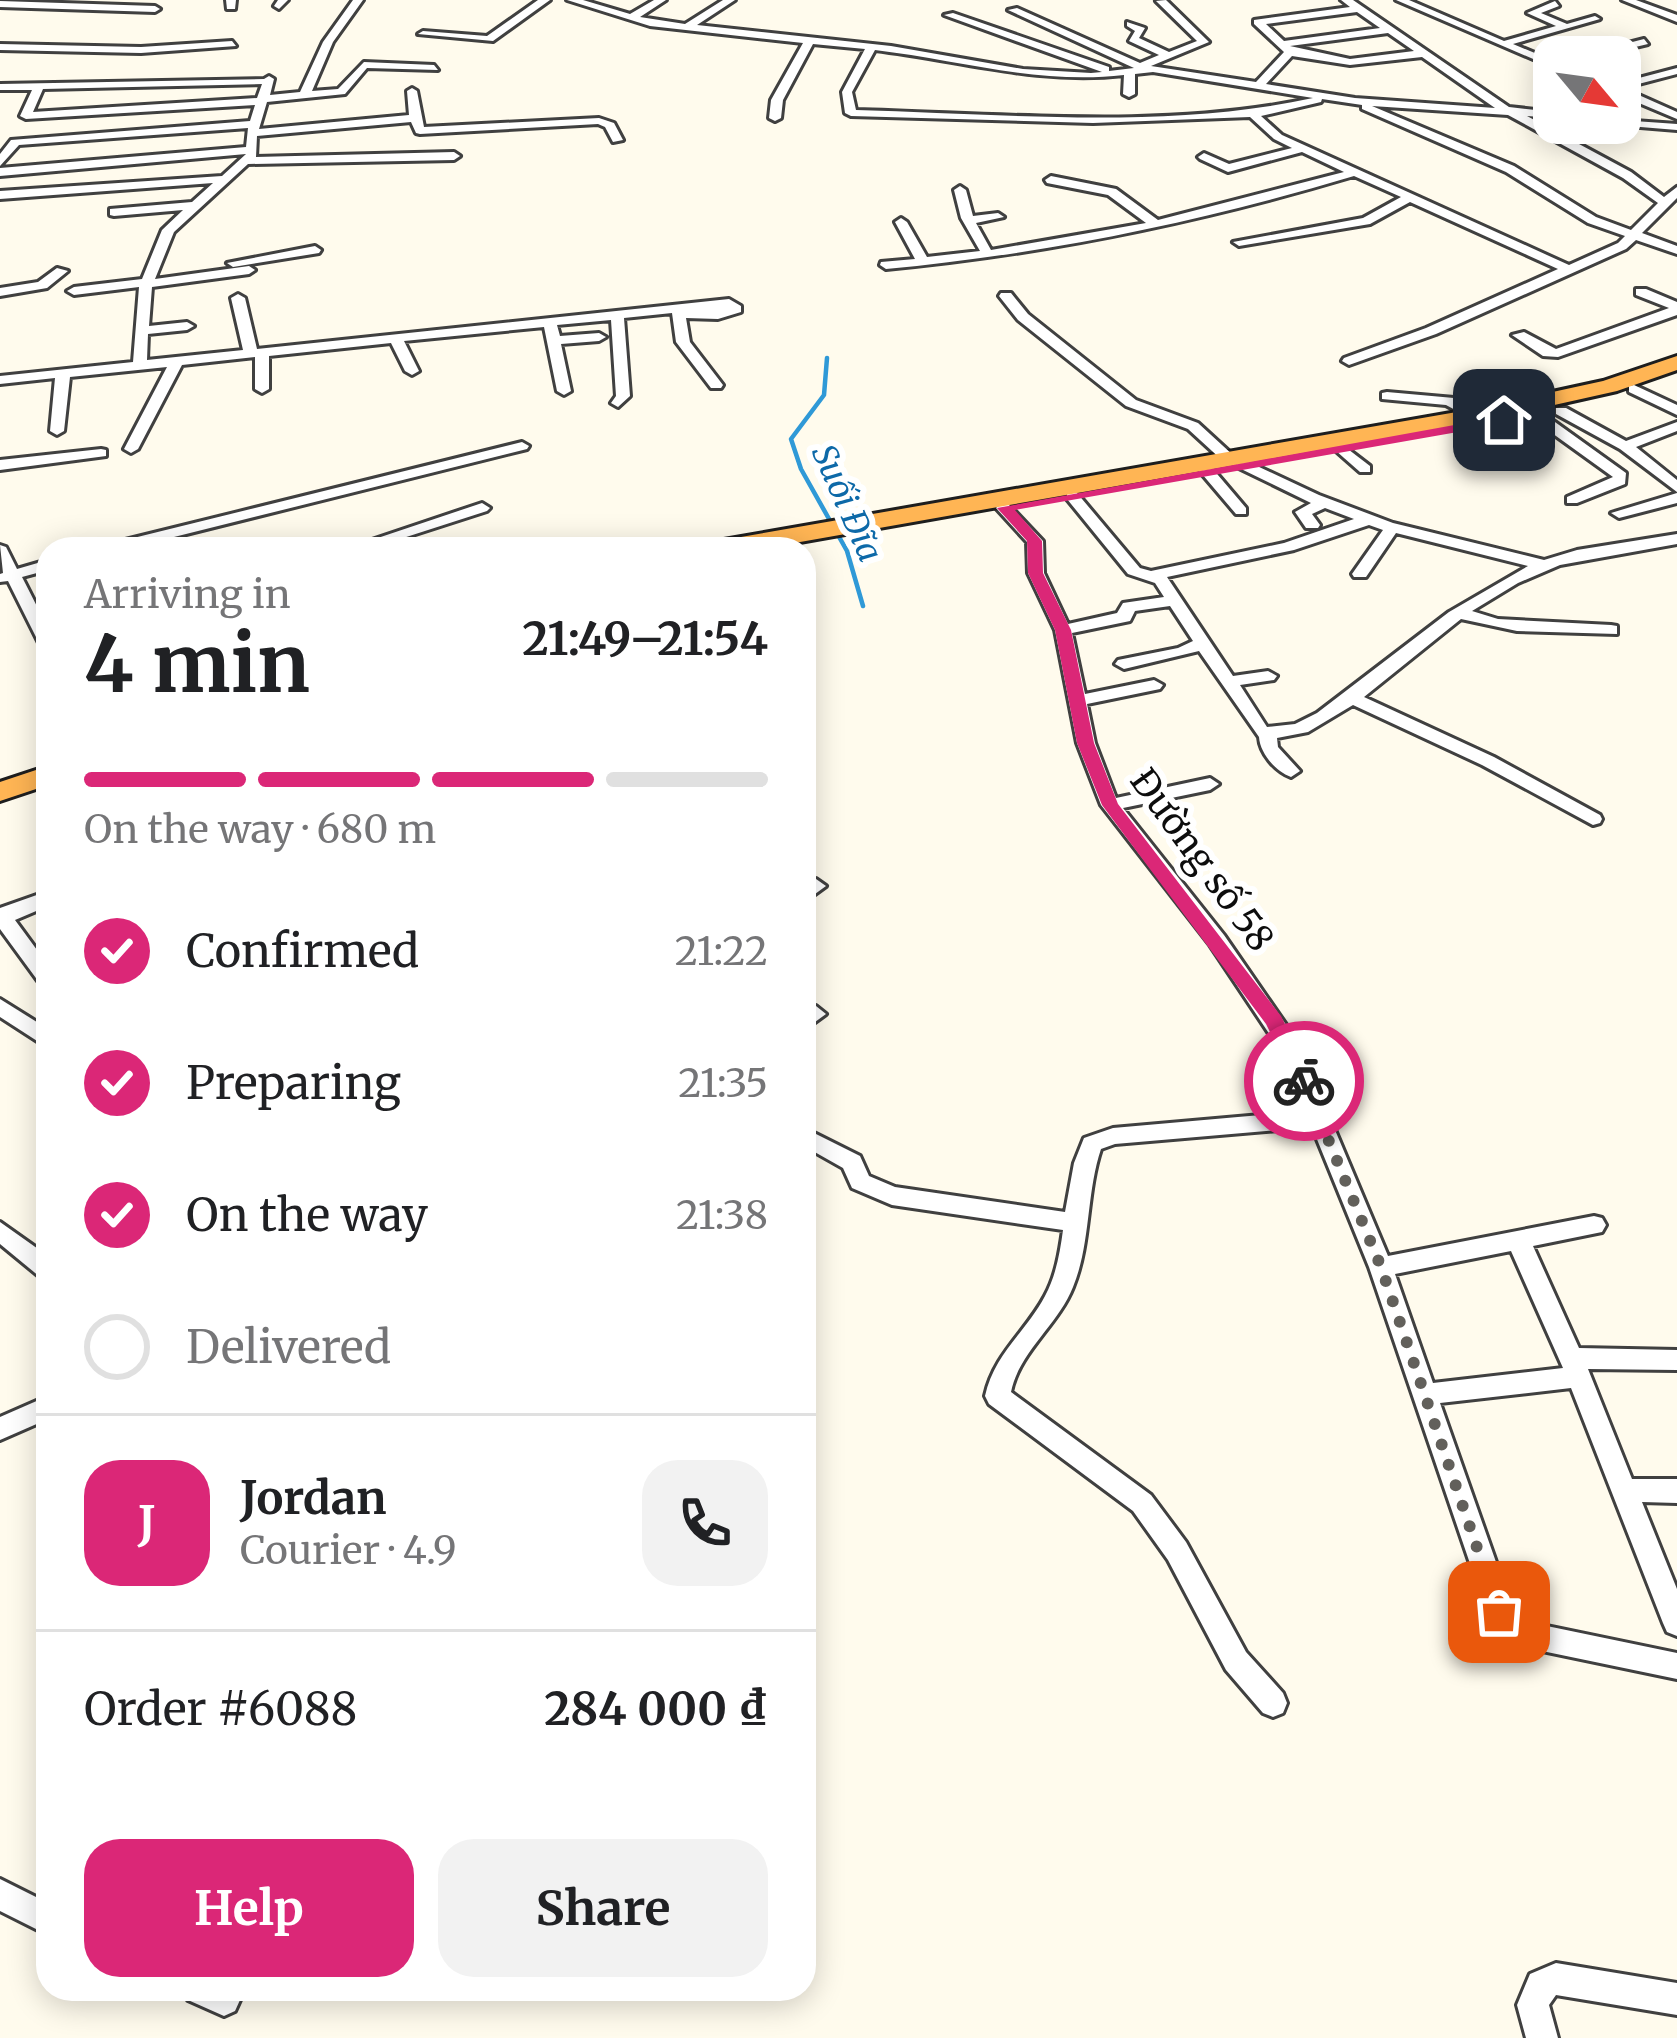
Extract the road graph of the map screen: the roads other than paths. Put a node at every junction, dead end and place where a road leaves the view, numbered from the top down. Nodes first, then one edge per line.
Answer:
1 (358, 0) edge
2 (544, 0) edge
3 (572, 0) edge
4 (661, 0) edge
5 (730, 0) edge
6 (1346, 0) edge
7 (1403, 0) edge
8 (1627, 0) edge
9 (1161, 1) edge
10 (2, 2) edge
11 (592, 2) edge
12 (1556, 4) dead end
13 (155, 9) dead end
14 (1358, 9) junction
15 (1012, 10) dead end
16 (949, 15) dead end
17 (1436, 15) junction
18 (631, 18) junction
19 (1420, 19) dead end
20 (1595, 20) dead end
21 (1677, 20) edge
22 (1403, 23) dead end
23 (1131, 24) dead end
24 (686, 27) junction
25 (1566, 27) junction
26 (1388, 29) junction
27 (423, 34) dead end
28 (809, 41) junction
29 (1644, 42) dead end
30 (1641, 43) edge
31 (232, 44) dead end
32 (1503, 44) junction
33 (0, 47) edge
34 (871, 48) junction
35 (1287, 48) junction
36 (1426, 52) junction
37 (1169, 56) junction
38 (1533, 56) edge
39 (1350, 62) junction
40 (434, 68) dead end
41 (1210, 68) dead end
42 (1133, 69) junction
43 (1677, 71) edge
44 (1195, 75) junction
45 (1641, 82) edge
46 (1258, 86) junction
47 (0, 87) edge
48 (39, 87) junction
49 (412, 91) dead end
50 (1130, 94) dead end
51 (304, 96) junction
52 (1326, 97) junction
53 (1641, 99) edge
54 (262, 100) junction
55 (1355, 101) junction
56 (1505, 109) junction
57 (1533, 112) edge
58 (1252, 114) junction
59 (26, 116) junction
60 (1677, 116) edge
61 (415, 118) junction
62 (775, 118) dead end
63 (1641, 124) edge
64 (1677, 127) edge
65 (253, 129) junction
66 (617, 140) dead end
67 (32, 141) junction
68 (1302, 148) junction
69 (251, 156) junction
70 (454, 156) dead end
71 (1204, 157) dead end
72 (2, 158) edge
73 (0, 172) edge
74 (1356, 172) junction
75 (225, 179) junction
76 (1051, 180) dead end
77 (960, 190) dead end
78 (1677, 190) edge
79 (0, 195) edge
80 (1412, 196) junction
81 (1660, 203) junction
82 (194, 206) junction
83 (114, 212) dead end
84 (1677, 215) edge
85 (998, 217) dead end
86 (969, 220) junction
87 (901, 222) dead end
88 (1156, 225) junction
89 (1110, 235) junction
90 (1637, 235) junction
91 (1239, 242) dead end
92 (1129, 249) dead end
93 (315, 250) dead end
94 (1677, 250) edge
95 (988, 255) junction
96 (923, 262) junction
97 (886, 265) dead end
98 (196, 267) dead end
99 (1568, 269) junction
100 (249, 270) dead end
101 (62, 271) dead end
102 (232, 273) junction
103 (148, 279) junction
104 (74, 290) dead end
105 (0, 292) edge
106 (1641, 292) dead end
107 (1006, 296) dead end
108 (238, 298) dead end
109 (1677, 309) edge
110 (617, 315) junction
111 (550, 322) junction
112 (187, 326) dead end
113 (142, 331) junction
114 (1519, 334) dead end
115 (599, 337) dead end
116 (395, 338) junction
117 (556, 340) junction
118 (256, 352) junction
119 (177, 361) junction
120 (1349, 361) dead end
121 (1677, 363) edge
122 (140, 364) junction
123 (412, 371) dead end
124 (62, 373) junction
125 (1677, 373) edge
126 (0, 380) edge
127 (716, 385) dead end
128 (262, 389) dead end
129 (1634, 389) junction
130 (564, 391) dead end
131 (1387, 396) dead end
132 (618, 404) dead end
133 (1677, 411) edge
134 (1548, 413) junction
135 (1474, 416) junction
136 (1677, 426) edge
137 (57, 431) dead end
138 (522, 446) dead end
139 (1624, 446) junction
140 (1340, 447) junction
141 (131, 449) dead end
142 (101, 453) dead end
143 (0, 465) edge
144 (1226, 465) junction
145 (1365, 469) dead end
146 (1677, 487) edge
147 (1072, 496) junction
148 (1677, 498) edge
149 (1572, 500) dead end
150 (1324, 503) junction
151 (482, 508) dead end
152 (1004, 508) junction
153 (1241, 511) dead end
154 (1619, 513) dead end
155 (1367, 520) junction
156 (1312, 525) dead end
157 (1392, 528) junction
158 (837, 533) junction
159 (155, 537) edge
160 (391, 537) edge
161 (807, 537) edge
162 (816, 538) edge
163 (1677, 539) edge
164 (0, 550) edge
165 (1545, 565) junction
166 (36, 568) edge
167 (1155, 574) junction
168 (1360, 574) dead end
169 (6, 577) edge
170 (1175, 600) junction
171 (1461, 613) junction
172 (36, 626) edge
173 (1063, 630) junction
174 (1611, 630) dead end
175 (1202, 643) junction
176 (1124, 664) dead end
177 (1268, 676) dead end
178 (1228, 682) junction
179 (1154, 686) dead end
180 (1352, 698) junction
181 (1078, 701) junction
182 (1268, 734) junction
183 (36, 766) edge
184 (1291, 771) dead end
185 (0, 779) edge
186 (36, 780) edge
187 (1210, 784) dead end
188 (0, 792) edge
189 (1110, 805) junction
190 (1593, 819) dead end
191 (36, 903) edge
192 (1, 917) edge
193 (36, 964) edge
194 (0, 1006) edge
195 (36, 1032) edge
196 (1319, 1118) junction
197 (816, 1142) edge
198 (1074, 1222) junction
199 (1594, 1225) dead end
200 (0, 1232) edge
201 (1518, 1240) junction
202 (36, 1260) edge
203 (1381, 1267) junction
204 (1677, 1360) edge
205 (1574, 1367) junction
206 (1427, 1394) junction
207 (36, 1412) edge
208 (0, 1429) edge
209 (1624, 1490) junction
210 (1677, 1491) edge
211 (1677, 1622) edge
212 (1677, 1666) edge
213 (1273, 1703) dead end
214 (0, 1894) edge
215 (36, 1914) edge
216 (1677, 1999) edge
217 (1543, 2038) edge

1 - 51 street
2 - 27 street
3 - 11 street
4 - 18 street
5 - 24 street
6 - 14 street
7 - 17 street
8 - 21 street
9 - 37 street
10 - 13 street
11 - 18 street
12 - 25 street
14 - 26 street
14 - 35 street
15 - 42 street
16 - 42 street
17 - 19 street
17 - 32 street
18 - 24 street
20 - 25 street
22 - 26 street
23 - 37 street
24 - 28 street
25 - 32 street
26 - 35 street
26 - 36 street
28 - 34 street
28 - 62 street
29 - 30 street
31 - 33 street
32 - 38 street
34 - 42 street
34 - 58 street
35 - 39 street
35 - 46 street
36 - 39 street
36 - 56 street
37 - 42 street
39 - 52 street
40 - 51 street
41 - 44 street
42 - 44 street
42 - 50 street
43 - 45 street
44 - 46 street
46 - 52 street
47 - 48 street
48 - 54 street
48 - 59 street
49 - 61 street
51 - 54 street
52 - 55 street
52 - 58 street
53 - 60 street
54 - 59 street
54 - 65 street
55 - 56 street
55 - 90 street
56 - 57 street
56 - 81 street
58 - 68 street
59 - 67 street
61 - 65 street
61 - 66 street
63 - 64 street
65 - 67 street
65 - 69 street
67 - 72 street
68 - 71 street
68 - 74 street
69 - 70 street
69 - 73 street
69 - 75 street
74 - 80 street
74 - 88 street
75 - 79 street
75 - 82 street
76 - 88 street
77 - 86 street
78 - 81 street
80 - 91 street
80 - 99 street
81 - 84 street
81 - 90 street
82 - 83 street
82 - 103 street
85 - 86 street
86 - 95 street
87 - 96 street
88 - 89 street
89 - 92 street
89 - 95 street
90 - 94 street
90 - 99 street
93 - 102 street
95 - 96 street
96 - 97 street
98 - 103 street
99 - 120 street
100 - 102 street
101 - 105 street
102 - 103 street
103 - 104 street
103 - 113 street
106 - 109 street
107 - 144 street
108 - 118 street
109 - 114 street
110 - 111 street
110 - 127 street
110 - 132 street
111 - 116 street
111 - 117 street
112 - 113 street
113 - 122 street
115 - 117 street
116 - 118 street
116 - 123 street
117 - 130 street
118 - 119 street
118 - 128 street
119 - 122 street
119 - 141 street
121 - 135 highway
122 - 124 street
124 - 126 street
124 - 137 street
125 - 129 highway
129 - 133 street
129 - 134 highway
131 - 135 street
134 - 139 street
134 - 140 highway
134 - 149 street
135 - 144 highway
136 - 139 street
138 - 159 street
139 - 146 street
140 - 144 highway
140 - 145 street
142 - 143 street
144 - 147 highway
144 - 150 street
144 - 153 street
144 - 158 highway
147 - 152 highway
147 - 167 street
148 - 154 street
150 - 155 street
150 - 156 street
151 - 160 street
152 - 158 highway
152 - 173 street, Đường số 58
155 - 157 street
155 - 167 street
157 - 165 street
157 - 168 street
158 - 161 highway
158 - 162 highway
163 - 165 street
164 - 169 street
165 - 171 street
166 - 169 street
167 - 170 street
169 - 172 street
170 - 173 street
170 - 175 street
171 - 174 street
171 - 180 street
173 - 181 street, Đường số 58
175 - 176 street
175 - 178 street
177 - 178 street
178 - 182 street
179 - 181 street
180 - 182 street
180 - 190 street
181 - 189 street, Đường số 58
182 - 184 street
183 - 185 highway
186 - 188 highway
187 - 189 street
189 - 196 street, Đường số 58
191 - 192 street
192 - 193 street
194 - 195 street
196 - 198 street
196 - 203 street, Đường số 58
197 - 198 street
198 - 213 street
199 - 201 street
200 - 202 street
201 - 203 street
201 - 205 street
203 - 206 street, Đường số 58
204 - 205 street
205 - 206 street
205 - 209 street
206 - 212 street, Đường số 58
207 - 208 street
209 - 210 street
209 - 211 street
214 - 215 street
216 - 217 street

